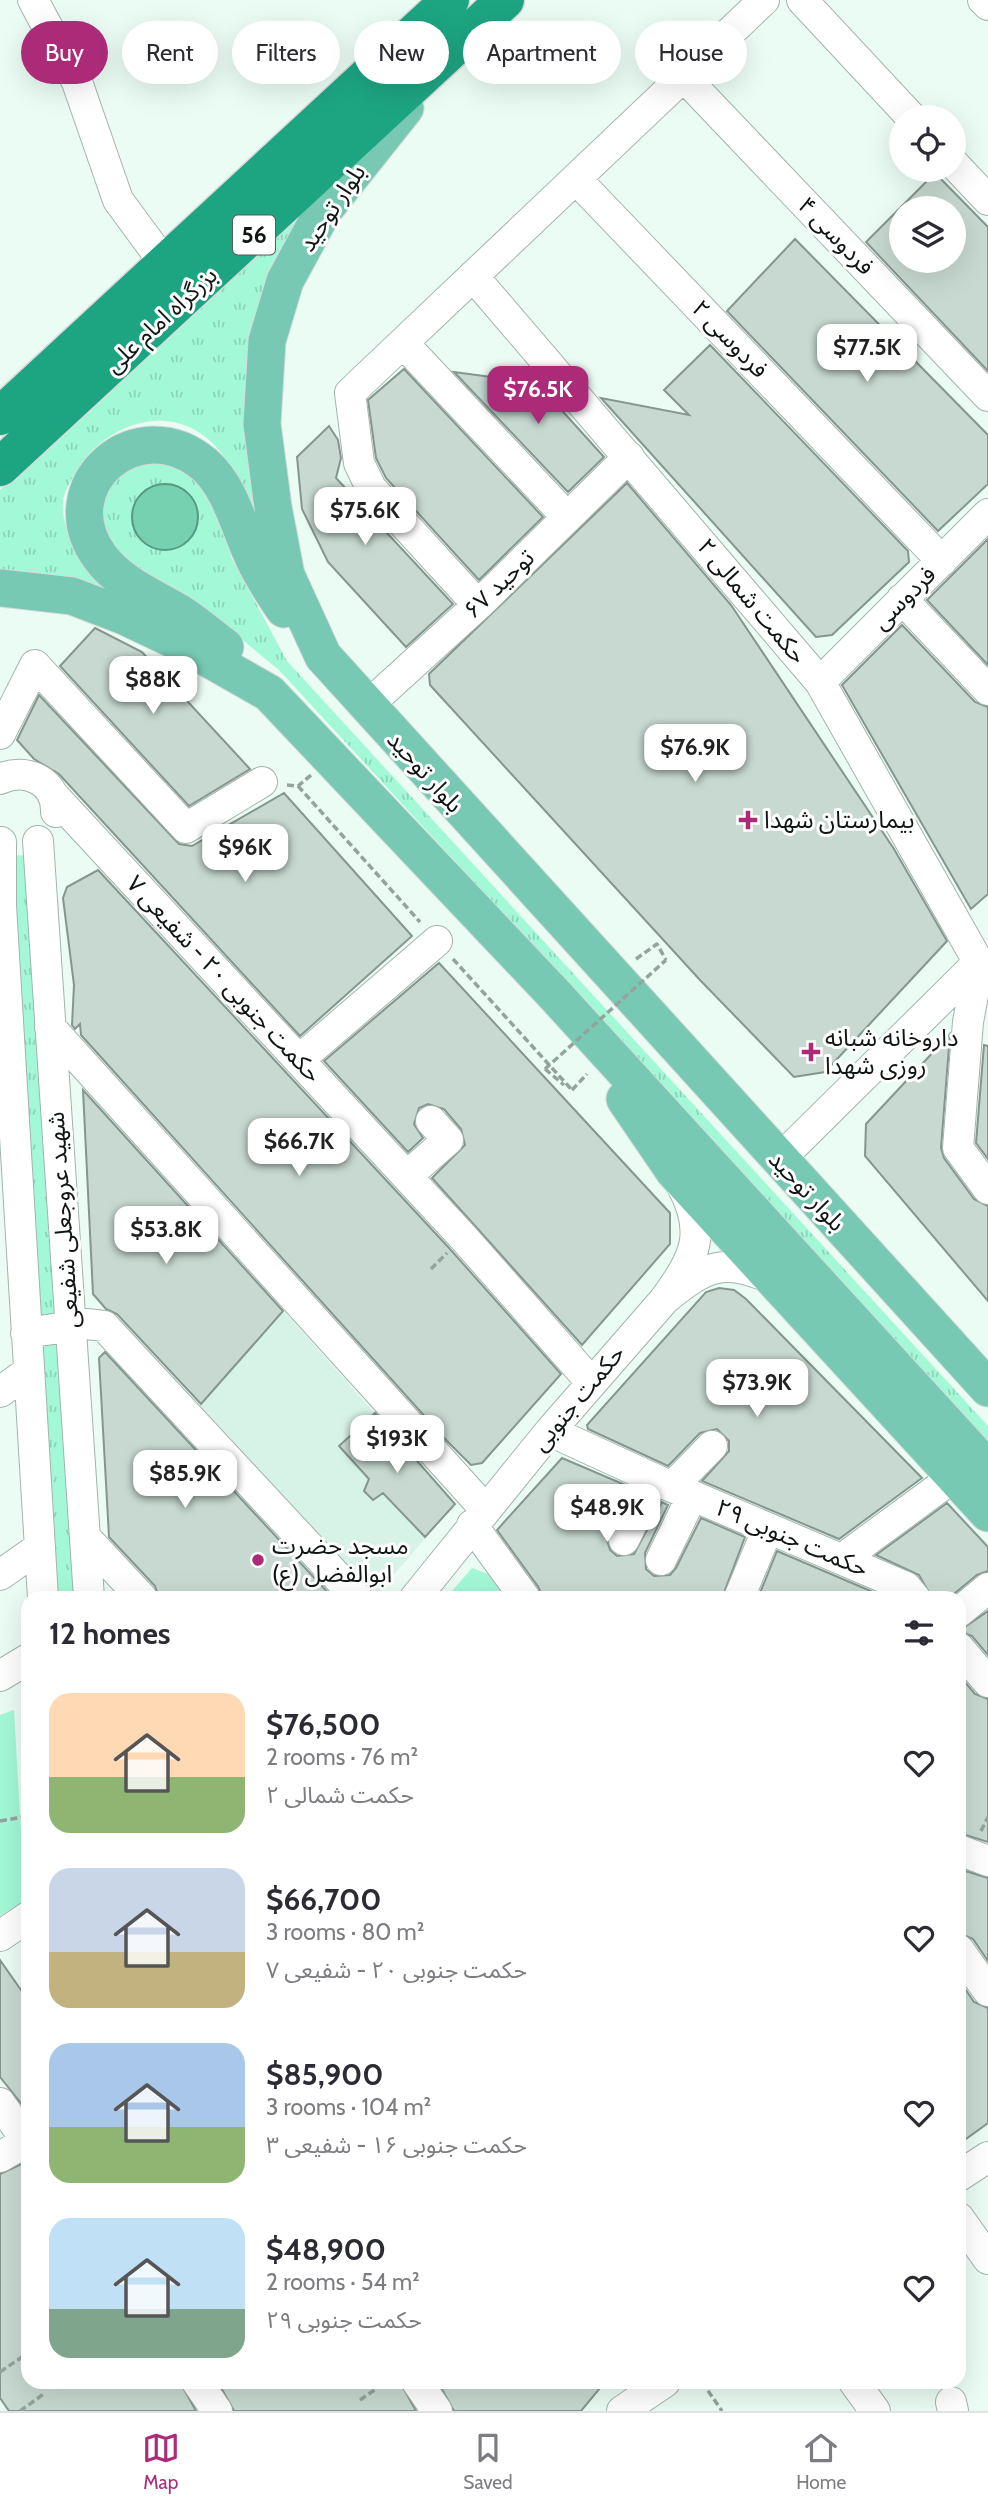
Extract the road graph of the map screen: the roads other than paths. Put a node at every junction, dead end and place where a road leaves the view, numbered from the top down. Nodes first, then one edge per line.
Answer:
1 (33, 0) edge
2 (450, 0) edge
3 (505, 0) edge
4 (764, 0) edge
5 (802, 0) edge
6 (983, 0) edge
7 (988, 5) edge
8 (742, 21) edge
9 (456, 45) junction
10 (675, 84) edge
11 (691, 84) edge
12 (900, 105) edge
13 (966, 177) edge
14 (576, 179) junction
15 (988, 200) edge
16 (166, 264) junction
17 (473, 276) junction
18 (403, 343) junction
19 (988, 396) edge
20 (0, 416) edge
21 (629, 457) junction
22 (0, 467) edge
23 (988, 514) edge
24 (567, 517) junction
25 (942, 561) junction
26 (0, 588) edge
27 (902, 599) junction
28 (478, 605) junction
29 (323, 656) junction
30 (820, 682) junction
31 (988, 691) edge
32 (270, 693) junction
33 (366, 707) junction
34 (0, 734) edge
35 (7, 769) edge
36 (262, 782) road end
37 (53, 795) junction
38 (0, 841) edge
39 (38, 841) junction
40 (0, 906) edge
41 (437, 941) dead end
42 (983, 958) edge
43 (598, 962) junction
44 (554, 994) junction
45 (50, 1027) junction
46 (299, 1060) junction
47 (431, 1121) dead end
48 (794, 1144) junction
49 (674, 1171) junction
50 (407, 1176) junction
51 (8, 1181) edge
52 (988, 1189) edge
53 (773, 1279) junction
54 (665, 1298) junction
55 (71, 1329) junction
56 (26, 1333) junction
57 (988, 1355) edge
58 (29, 1371) junction
59 (591, 1382) junction
60 (988, 1388) edge
61 (0, 1392) edge
62 (550, 1431) junction
63 (712, 1446) dead end
64 (988, 1469) edge
65 (944, 1484) dead end
66 (673, 1488) junction
67 (988, 1513) edge
68 (479, 1517) junction
69 (768, 1528) junction
70 (85, 1537) junction
71 (624, 1540) dead end
72 (40, 1547) junction
73 (842, 1559) junction
74 (661, 1560) dead end
75 (0, 1575) edge
76 (988, 1588) edge
77 (43, 1591) edge
78 (89, 1591) edge
79 (135, 1591) edge
80 (350, 1591) edge
81 (421, 1591) edge
82 (520, 1591) edge
83 (742, 1591) edge
84 (901, 1591) edge
85 (966, 1606) edge
86 (966, 1656) edge
87 (21, 1663) edge
88 (0, 1676) edge
89 (988, 1682) edge
90 (966, 1853) edge
91 (988, 1861) edge
92 (21, 1922) edge
93 (0, 1936) edge
94 (966, 1960) edge
95 (988, 1991) edge
96 (0, 2103) edge
97 (21, 2132) edge
98 (21, 2146) edge
99 (0, 2157) edge
100 (988, 2157) edge
101 (966, 2171) edge
102 (966, 2228) edge
103 (988, 2259) edge
104 (202, 2389) edge
105 (421, 2389) edge
106 (859, 2389) edge
107 (218, 2411) edge
108 (436, 2411) edge
109 (875, 2411) edge

1 - 16 street
2 - 16 highway, بزرگراه امام علی / 56
3 - 9 highway, بزرگراه امام علی / 56
4 - 8 street
5 - 12 street
6 - 7 street
9 - 22 highway, بزرگراه امام علی / 56
9 - 29 main road, بلوار توحید
10 - 14 street
11 - 19 street, فردوسی ۴
13 - 15 street
14 - 17 street
14 - 25 street, فردوسی ۲
16 - 20 highway, بزرگراه امام علی / 56
17 - 18 street
17 - 21 street, حکمت شمالی ۲
18 - 24 street
18 - 28 street
21 - 24 street, توحید ۶۷
21 - 30 street, حکمت شمالی ۲
23 - 25 street, فردوسی
24 - 28 street, توحید ۶۷
25 - 27 street, فردوسی
26 - 32 main road
27 - 30 street, فردوسی
27 - 31 street
28 - 33 street, توحید ۶۷
29 - 32 main road
29 - 33 main road, بلوار توحید
30 - 42 street, حکمت شمالی ۲
32 - 44 main road
33 - 43 main road, بلوار توحید
34 - 36 street
35 - 37 street, حکمت جنوبی ۲۰ - شفیعی ۷
37 - 39 street
37 - 46 street, حکمت جنوبی ۲۰ - شفیعی ۷
38 - 39 street
38 - 40 street, شهید عروجعلی شفیعی
39 - 45 street, شهید عروجعلی شفیعی
40 - 51 street, شهید عروجعلی شفیعی
41 - 46 street
42 - 48 street
42 - 52 street
43 - 48 main road
43 - 60 main road, بلوار توحید
44 - 49 main road
44 - 64 main road
45 - 55 street, شهید عروجعلی شفیعی
45 - 68 street
46 - 50 street, حکمت جنوبی ۲۰ - شفیعی ۷
47 - 50 street
48 - 57 main road
49 - 53 main road
49 - 54 street
50 - 59 street, حکمت جنوبی ۲۰ - شفیعی ۷
51 - 56 street, شهید عروجعلی شفیعی
53 - 54 street
53 - 67 main road
54 - 59 street, حکمت جنوبی
55 - 56 street
55 - 70 street, شهید عروجعلی شفیعی
55 - 80 street
56 - 58 street, شهید عروجعلی شفیعی
58 - 61 street
58 - 72 street, شهید عروجعلی شفیعی
59 - 62 street, حکمت جنوبی
62 - 66 street, حکمت جنوبی ۲۹
62 - 68 street, حکمت جنوبی
63 - 66 street
65 - 73 street
66 - 69 street, حکمت جنوبی ۲۹
66 - 71 street
66 - 74 street
68 - 81 street, حکمت جنوبی
68 - 82 street
69 - 73 street, حکمت جنوبی ۲۹
69 - 83 street
70 - 78 street, شهید عروجعلی شفیعی
70 - 79 street
72 - 75 street
72 - 77 street, شهید عروجعلی شفیعی
73 - 84 street, حکمت جنوبی ۲۹
76 - 85 street
86 - 89 street
87 - 88 street
90 - 91 street
92 - 93 street
94 - 95 street
96 - 97 street
98 - 99 street
100 - 101 street
102 - 103 street
104 - 107 street
105 - 108 street
106 - 109 street

